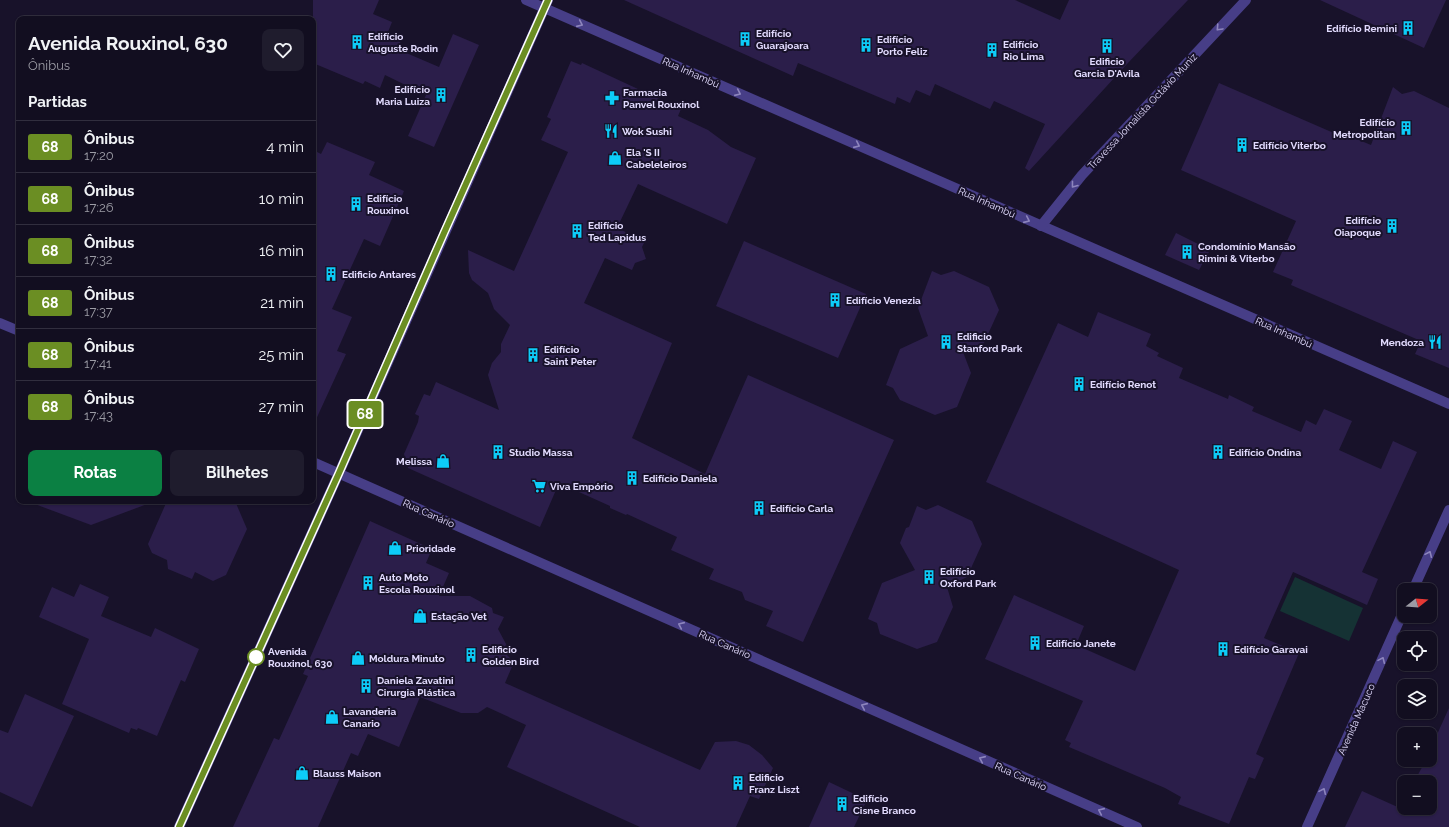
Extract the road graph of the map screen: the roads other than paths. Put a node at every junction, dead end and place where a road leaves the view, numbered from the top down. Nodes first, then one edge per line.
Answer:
1 (526, 0) edge
2 (1246, 0) edge
3 (547, 4) edge
4 (1042, 226) junction
5 (0, 323) edge
6 (16, 330) edge
7 (1449, 404) edge
8 (316, 463) edge
9 (339, 473) junction
10 (1449, 510) edge
11 (1416, 583) edge
12 (1398, 623) edge
13 (179, 827) edge
14 (1137, 827) edge
15 (1307, 827) edge

1 - 3 street, Rua Inhambú
2 -> 4 street, Travessa Jornalista Octávio Muniz
3 -> 4 street, Rua Inhambú
3 - 9 street
4 - 7 street, Rua Inhambú
5 - 6 street
8 - 9 street, Rua Canário
9 - 13 street
14 -> 9 street, Rua Canário
11 -> 10 street
15 -> 12 street, Avenida Macuco

